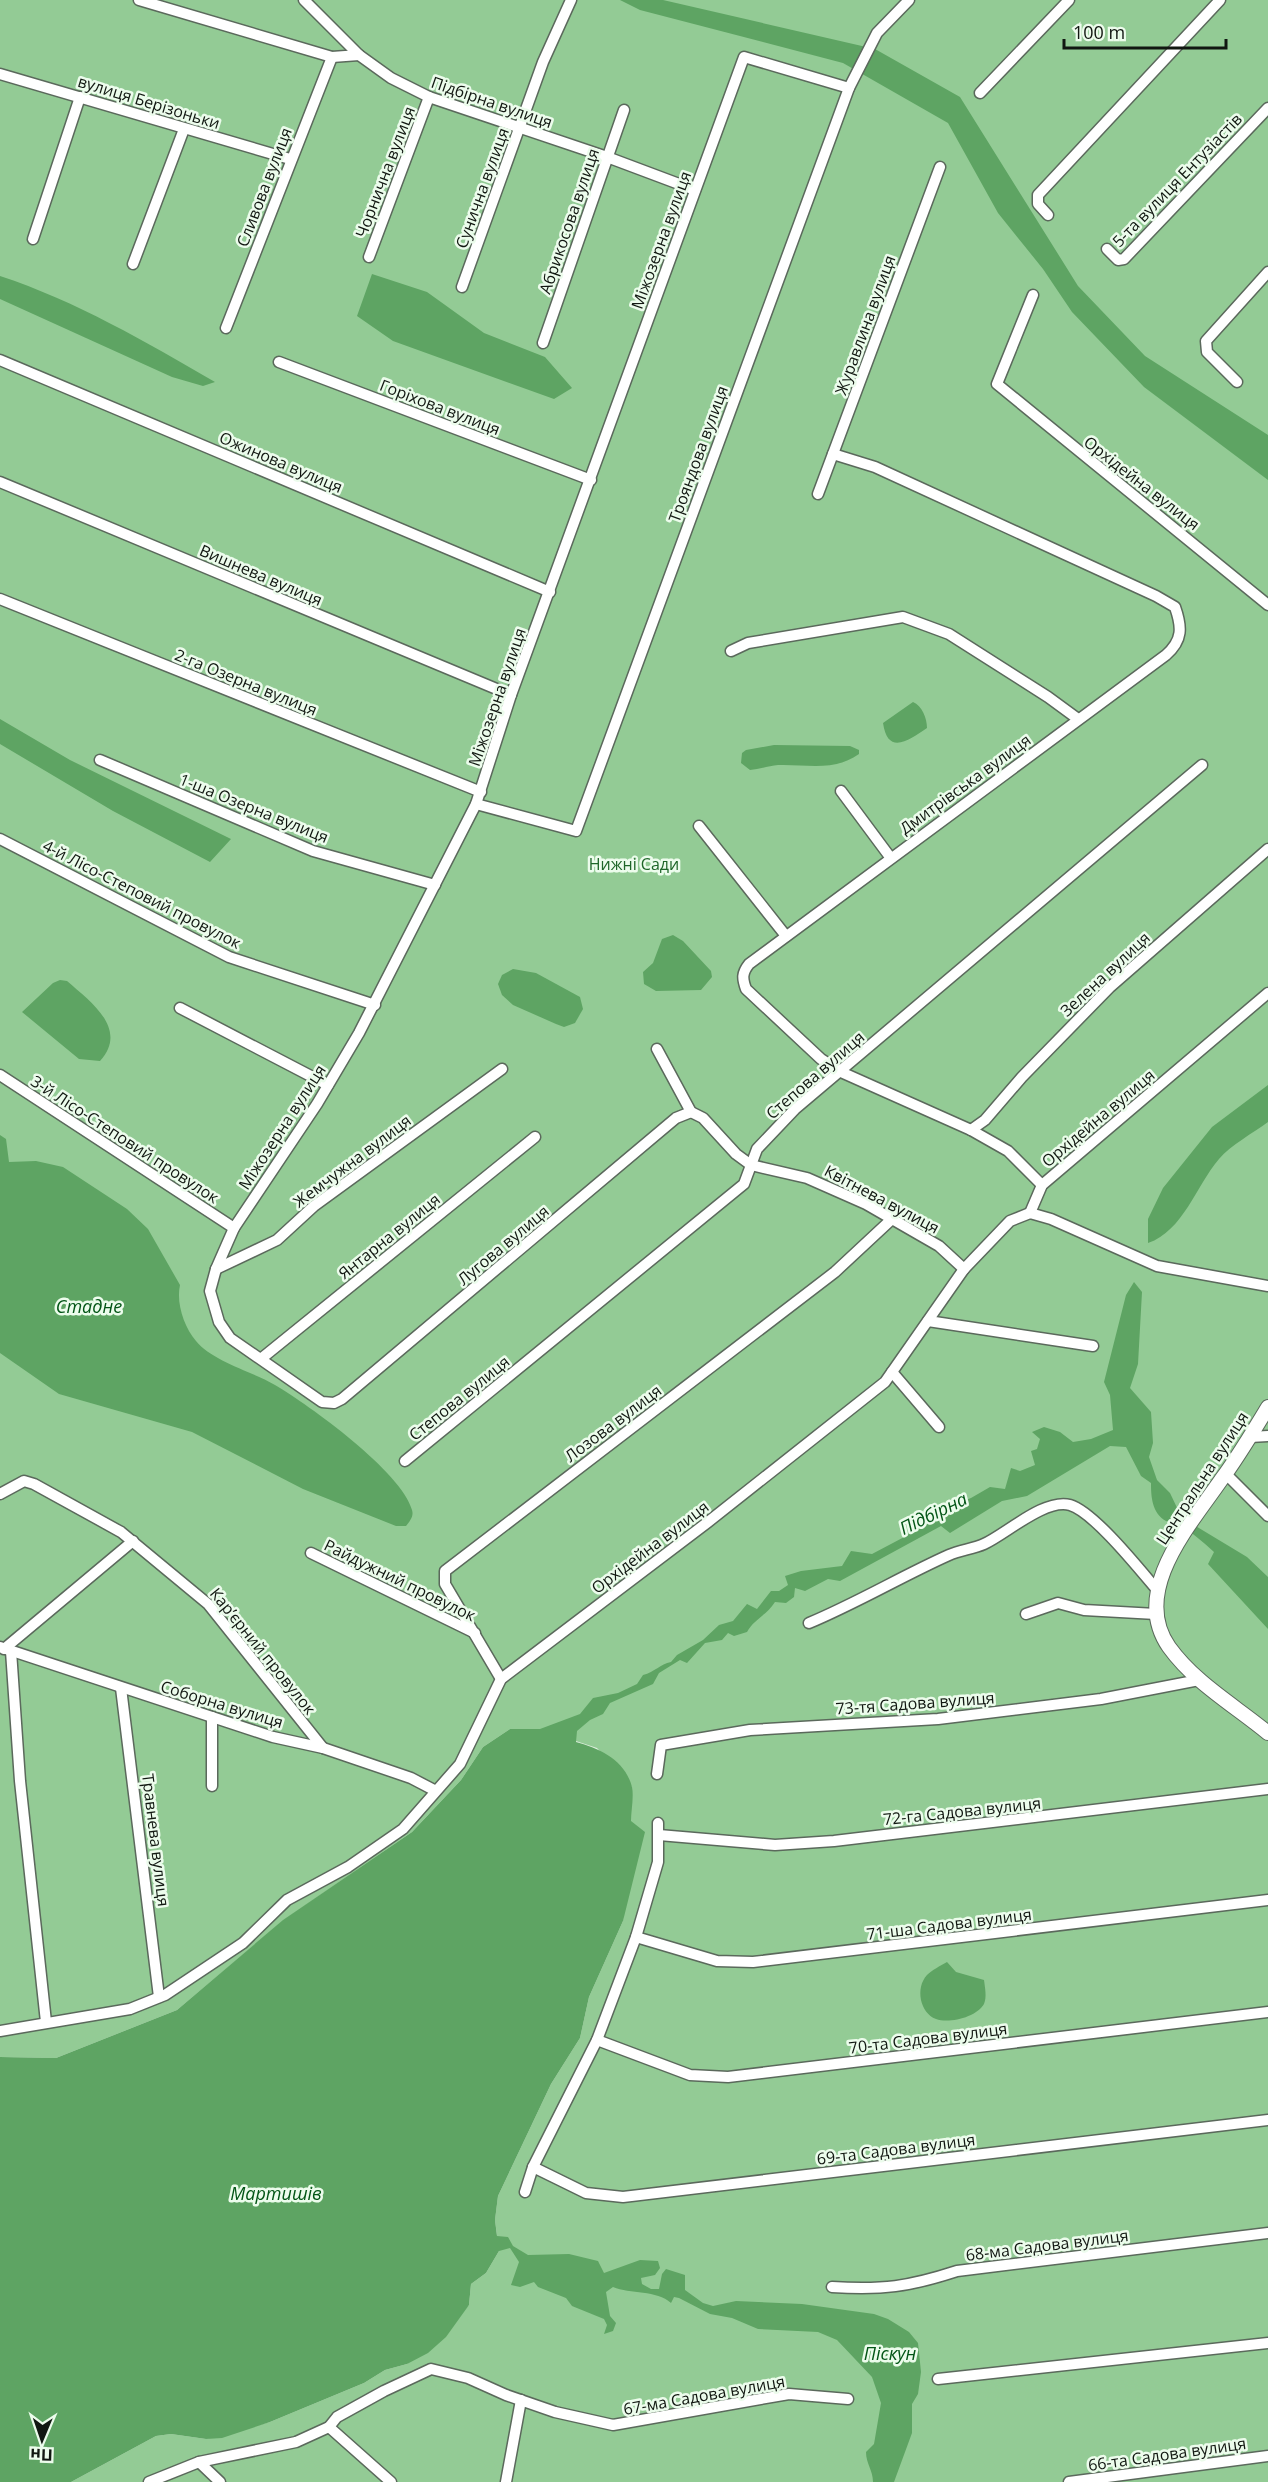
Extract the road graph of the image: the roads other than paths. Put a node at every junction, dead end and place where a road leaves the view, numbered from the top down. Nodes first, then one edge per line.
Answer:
1 (139, 0) edge
2 (304, 0) edge
3 (571, 0) edge
4 (909, 0) edge
5 (1069, 0) edge
6 (1221, 0) edge
7 (359, 55) junction
8 (332, 57) junction
9 (0, 74) edge
10 (849, 87) junction
11 (980, 93) dead end
12 (80, 97) junction
13 (429, 97) junction
14 (1268, 108) edge
15 (624, 110) dead end
16 (184, 129) junction
17 (520, 129) junction
18 (607, 157) junction
19 (290, 159) junction
20 (940, 167) dead end
21 (695, 190) junction
22 (1048, 215) dead end
23 (33, 239) dead end
24 (1107, 249) dead end
25 (369, 256) dead end
26 (133, 264) dead end
27 (1268, 272) edge
28 (462, 286) dead end
29 (1033, 296) dead end
30 (226, 328) dead end
31 (543, 343) dead end
32 (0, 360) edge
33 (279, 362) dead end
34 (1237, 382) dead end
35 (833, 454) junction
36 (591, 480) junction
37 (0, 482) edge
38 (818, 494) dead end
39 (550, 592) junction
40 (0, 599) edge
41 (1268, 605) edge
42 (731, 651) dead end
43 (511, 695) junction
44 (1078, 719) junction
45 (100, 760) dead end
46 (1202, 765) dead end
47 (841, 791) dead end
48 (481, 792) junction
49 (476, 804) junction
50 (699, 826) dead end
51 (0, 839) edge
52 (1268, 849) edge
53 (890, 857) junction
54 (435, 885) junction
55 (786, 936) junction
56 (1268, 993) edge
57 (375, 1005) junction
58 (180, 1008) dead end
59 (657, 1049) dead end
60 (501, 1069) dead end
61 (841, 1072) junction
62 (0, 1075) edge
63 (328, 1084) junction
64 (691, 1112) junction
65 (971, 1130) junction
66 (535, 1137) dead end
67 (751, 1165) junction
68 (1042, 1185) junction
69 (1030, 1214) junction
70 (893, 1218) junction
71 (234, 1228) junction
72 (216, 1269) junction
73 (964, 1269) junction
74 (1268, 1286) edge
75 (928, 1321) junction
76 (1094, 1346) dead end
77 (262, 1358) junction
78 (892, 1372) junction
79 (1268, 1407) edge
80 (939, 1427) dead end
81 (1268, 1436) edge
82 (1250, 1437) junction
83 (405, 1461) dead end
84 (1226, 1474) junction
85 (0, 1494) edge
86 (1268, 1516) edge
87 (133, 1540) junction
88 (311, 1553) dead end
89 (1158, 1591) junction
90 (1026, 1614) dead end
91 (1156, 1614) junction
92 (809, 1623) dead end
93 (475, 1633) junction
94 (5, 1649) edge
95 (501, 1679) junction
96 (1199, 1680) junction
97 (121, 1688) junction
98 (212, 1717) junction
99 (1268, 1733) edge
100 (323, 1748) junction
101 (657, 1773) dead end
102 (212, 1786) dead end
103 (1268, 1789) edge
104 (434, 1790) junction
105 (1268, 1900) edge
106 (636, 1937) junction
107 (159, 1997) junction
108 (1268, 2012) edge
109 (46, 2022) junction
110 (0, 2031) edge
111 (597, 2040) junction
112 (1268, 2120) edge
113 (533, 2168) junction
114 (525, 2192) dead end
115 (1268, 2233) edge
116 (832, 2287) dead end
117 (1268, 2343) edge
118 (938, 2379) dead end
119 (848, 2399) dead end
120 (521, 2400) junction
121 (328, 2427) junction
122 (1268, 2456) edge
123 (199, 2462) junction
124 (149, 2482) edge
125 (220, 2482) edge
126 (391, 2482) edge
127 (506, 2482) edge
128 (1069, 2482) edge

1 - 8 street
2 - 7 street, Підбірна вулиця
3 - 17 street, Сунична вулиця
4 - 10 street, Трояндова вулиця
5 - 11 street
6 - 22 street
7 - 8 street
7 - 13 street, Підбірна вулиця
8 - 19 street, Сливова вулиця
9 - 12 street, вулиця Берізоньки
10 - 21 street, Міжозерна вулиця
10 - 49 street, Трояндова вулиця
12 - 16 street, вулиця Берізоньки
12 - 23 street
13 - 17 street, Підбірна вулиця
13 - 25 street, Чорнична вулиця
14 - 24 street, 5-та вулиця Ентузіастів
15 - 18 street, Абрикосова вулиця
16 - 19 street, вулиця Берізоньки
16 - 26 street
17 - 18 street, Підбірна вулиця
17 - 28 street, Сунична вулиця
18 - 21 street, Підбірна вулиця
18 - 31 street, Абрикосова вулиця
19 - 30 street, Сливова вулиця
20 - 35 street, Журавлина вулиця
21 - 36 street, Міжозерна вулиця
27 - 34 street
29 - 41 street, Орхідейна вулиця
32 - 39 street, Ожинова вулиця
33 - 36 street, Горіхова вулиця
35 - 38 street, Журавлина вулиця
35 - 44 street, Дмитрівська вулиця
36 - 39 street, Міжозерна вулиця
37 - 43 street, Вишнева вулиця
39 - 43 street, Міжозерна вулиця
40 - 48 street, 2-га Озерна вулиця
42 - 44 street
43 - 48 street, Міжозерна вулиця
44 - 53 street, Дмитрівська вулиця
45 - 54 street, 1-ша Озерна вулиця
46 - 61 street, Степова вулиця
47 - 53 street
48 - 49 street, Міжозерна вулиця
49 - 54 street, Міжозерна вулиця
50 - 55 street
51 - 57 street, 4-й Лісо-Степовий провулок
52 - 65 street, Зелена вулиця
53 - 55 street, Дмитрівська вулиця
54 - 57 street, Міжозерна вулиця
55 - 61 street, Дмитрівська вулиця
56 - 68 street, Орхідейна вулиця
57 - 63 street, Міжозерна вулиця
58 - 63 street
59 - 64 street, Квітнева вулиця
60 - 72 street, Жемчужна вулиця
61 - 65 street, Дмитрівська вулиця
61 - 67 street, Степова вулиця
62 - 71 street, 3-й Лісо-Степовий провулок
63 - 71 street, Міжозерна вулиця
64 - 67 street, Квітнева вулиця
64 - 77 street, Лугова вулиця
65 - 68 street, Дмитрівська вулиця
66 - 77 street, Янтарна вулиця
67 - 70 street, Квітнева вулиця
67 - 83 street, Степова вулиця
68 - 69 street, Орхідейна вулиця
69 - 73 street, Орхідейна вулиця
69 - 74 street
70 - 73 street, Квітнева вулиця
70 - 93 street, Лозова вулиця
71 - 72 street, Міжозерна вулиця
72 - 77 street, Міжозерна вулиця
73 - 75 street, Орхідейна вулиця
75 - 76 street
75 - 78 street, Орхідейна вулиця
78 - 80 street
78 - 95 street, Орхідейна вулиця
79 - 82 street, Центральна вулиця
81 - 82 street
82 - 84 street, Центральна вулиця
84 - 86 street
84 - 89 street, Центральна вулиця
85 - 87 street, Карʼєрний провулок
87 - 94 street
87 - 100 street, Карʼєрний провулок
88 - 93 street, Райдужний провулок
89 - 91 street, Центральна вулиця
89 - 92 street
90 - 91 street
91 - 96 street, Центральна вулиця
93 - 95 street, Лозова вулиця
94 - 97 street, Соборна вулиця
94 - 109 street
95 - 104 street, Орхідейна вулиця
96 - 99 street, Центральна вулиця
96 - 101 street, 73-тя Садова вулиця
97 - 98 street, Соборна вулиця
97 - 107 street, Травнева вулиця
98 - 100 street, Соборна вулиця
98 - 102 street
100 - 104 street, Соборна вулиця
103 - 106 street, 72-га Садова вулиця
104 - 107 street, Орхідейна вулиця
105 - 106 street, 71-ша Садова вулиця
106 - 111 street
107 - 109 street, Орхідейна вулиця
108 - 111 street, 70-та Садова вулиця
109 - 110 street, Орхідейна вулиця
111 - 113 street
112 - 113 street, 69-та Садова вулиця
113 - 114 street
115 - 116 street, 68-ма Садова вулиця
117 - 118 street
119 - 120 street, 67-ма Садова вулиця
120 - 121 street, 67-ма Садова вулиця
120 - 127 street
121 - 123 street
121 - 126 street
122 - 128 street, 66-та Садова вулиця
123 - 124 street
123 - 125 street

